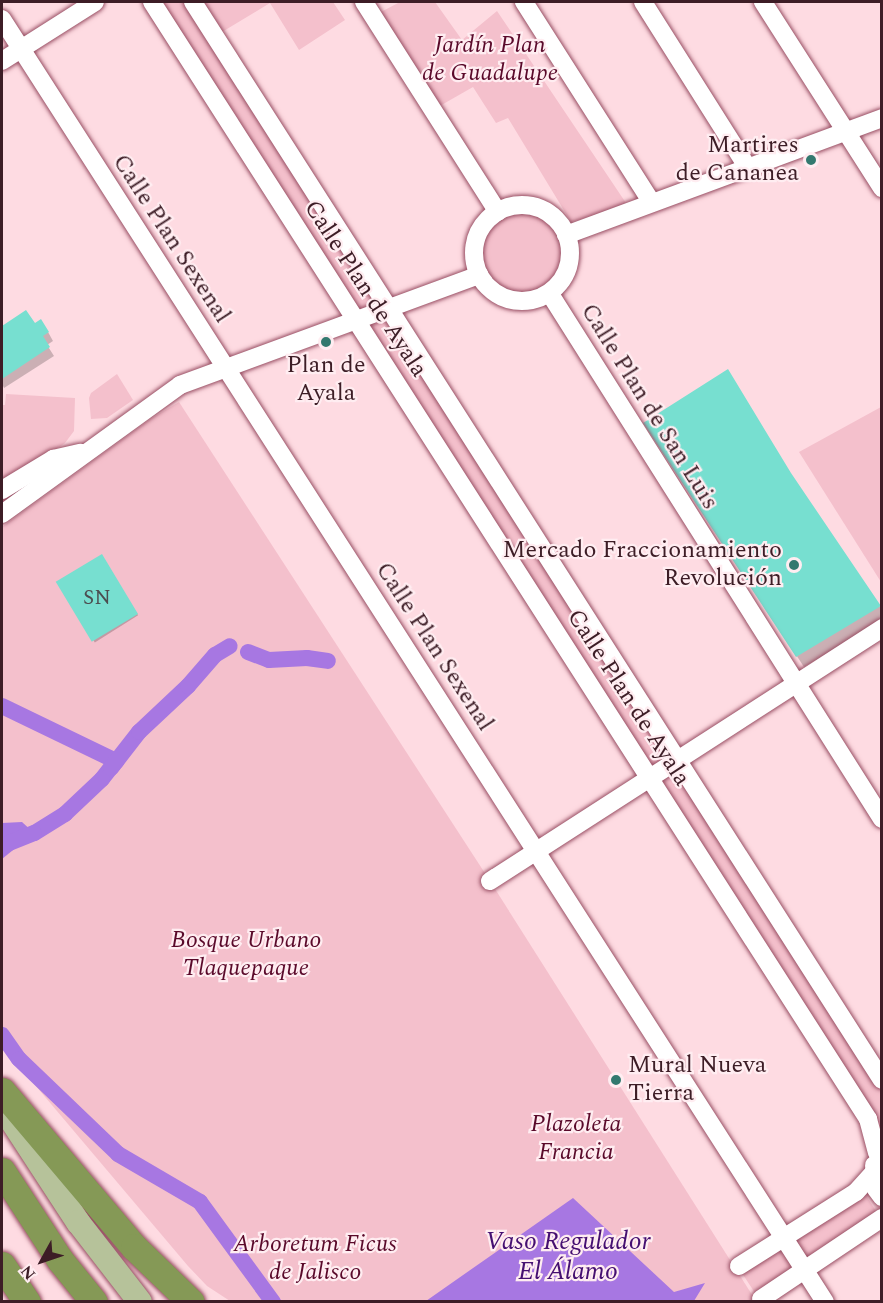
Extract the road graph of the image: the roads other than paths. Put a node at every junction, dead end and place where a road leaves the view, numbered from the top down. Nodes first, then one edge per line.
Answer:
1 (95, 2) edge
2 (152, 2) edge
3 (193, 2) edge
4 (364, 2) edge
5 (524, 2) edge
6 (644, 2) edge
7 (764, 2) edge
8 (2, 19) edge
9 (21, 49) junction
10 (2, 62) edge
11 (882, 118) edge
12 (845, 131) junction
13 (748, 168) junction
14 (882, 188) edge
15 (652, 203) junction
16 (498, 212) junction
17 (566, 235) junction
18 (479, 275) junction
19 (550, 294) junction
20 (390, 309) junction
21 (357, 321) junction
22 (227, 369) junction
23 (85, 452) junction
24 (2, 490) edge
25 (2, 514) edge
26 (882, 628) edge
27 (795, 684) junction
28 (678, 760) junction
29 (650, 778) junction
30 (882, 819) edge
31 (537, 851) junction
32 (490, 881) dead end
33 (882, 1080) edge
34 (2, 1091) edge
35 (2, 1106) edge
36 (879, 1149) edge
37 (2, 1172) edge
38 (873, 1173) junction
39 (882, 1197) edge
40 (882, 1218) edge
41 (785, 1237) junction
42 (2, 1265) edge
43 (739, 1266) dead end
44 (806, 1269) junction
45 (761, 1299) dead end
46 (27, 1302) edge
47 (94, 1302) edge
48 (140, 1302) edge
49 (191, 1302) edge
50 (825, 1302) edge

1 - 9 street
2 - 21 street, Calle Plan de Ayala
3 - 20 street, Calle Plan de Ayala
4 - 16 street
5 - 15 street
6 - 13 street
7 - 12 street
8 - 9 street, Calle Plan Sexenal
9 - 10 street
9 - 22 street, Calle Plan Sexenal
11 - 12 street
12 - 13 street
12 - 14 street
13 - 15 street
15 - 17 street
16 - 17 street
16 - 18 street
17 - 19 street
18 - 19 street
18 - 20 street
19 - 27 street, Calle Plan de San Luis
20 - 21 street
20 - 28 street, Calle Plan de Ayala
21 - 22 street
21 - 29 street, Calle Plan de Ayala
22 - 23 street
22 - 31 street, Calle Plan Sexenal
23 - 24 street
23 - 25 street
26 - 27 street
27 - 28 street
27 - 30 street, Calle Plan de San Luis
28 - 29 street
28 - 33 street, Calle Plan de Ayala
29 - 31 street
29 - 36 street, Calle Plan de Ayala
31 - 32 street
31 - 41 street, Calle Plan Sexenal
34 - 49 highway
35 - 48 main road
36 - 38 street
37 - 47 highway
38 - 39 street
38 - 41 street
40 - 44 street
41 - 43 street
41 - 44 street, Calle Plan Sexenal
42 - 46 highway
44 - 45 street
44 - 50 street, Calle Plan Sexenal

